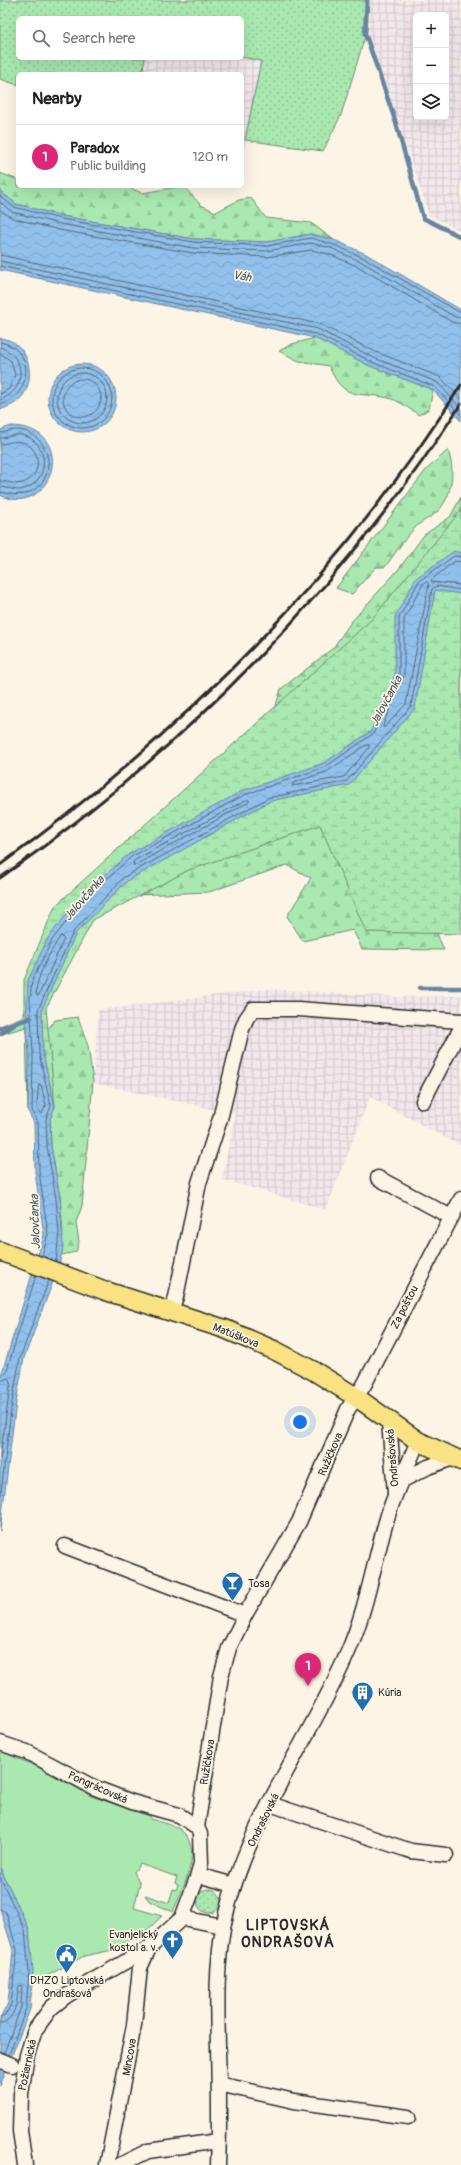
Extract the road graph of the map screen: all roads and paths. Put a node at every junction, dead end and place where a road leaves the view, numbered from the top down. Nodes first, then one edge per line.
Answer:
1 (461, 1021) edge
2 (461, 1028) edge
3 (423, 1101) dead end
4 (378, 1178) dead end
5 (461, 1199) edge
6 (451, 1217) junction
7 (0, 1251) edge
8 (171, 1311) junction
9 (356, 1397) junction
10 (389, 1422) junction
11 (418, 1441) junction
12 (457, 1460) edge
13 (398, 1488) junction
14 (65, 1546) dead end
15 (245, 1615) junction
16 (0, 1743) edge
17 (270, 1804) junction
18 (197, 1827) junction
19 (446, 1855) dead end
20 (198, 1875) junction
21 (234, 1885) junction
22 (182, 1918) junction
23 (224, 1926) junction
24 (149, 1948) junction
25 (219, 2084) junction
26 (408, 2117) dead end
27 (218, 2140) junction
28 (25, 2165) edge
29 (107, 2165) edge
30 (120, 2165) edge
31 (218, 2165) edge

1 - 8 street
2 - 3 street
4 - 6 street
5 - 6 street, Za poštou
6 - 9 street, Za poštou
7 - 8 main road, Matúškova
8 - 9 main road, Matúškova
9 - 10 main road, Matúškova
9 - 15 street, Ružičkova
10 - 11 main road, Matúškova
10 - 13 street, Ondrašovská
11 - 12 main road, Matúškova
11 - 13 street, Ondrašovská
12 - 13 street, Ondrašovská
13 - 17 street, Ondrašovská
14 - 15 street
15 - 18 street, Ružičkova
16 - 18 street, Pongrácovská
17 - 19 street
17 - 21 street, Ondrašovská
18 - 20 street, Ružičkova
20 - 21 street
20 - 22 street, Požiarnická
21 - 23 street, Ondrašovská
22 - 23 street
22 - 24 street, Požiarnická
23 - 25 street, Ondrašovská
24 - 28 street, Požiarnická
24 - 29 street, Mincova
25 - 26 street
25 - 27 street, Ondrašovská
27 - 30 street
27 - 31 street, Ondrašovská

